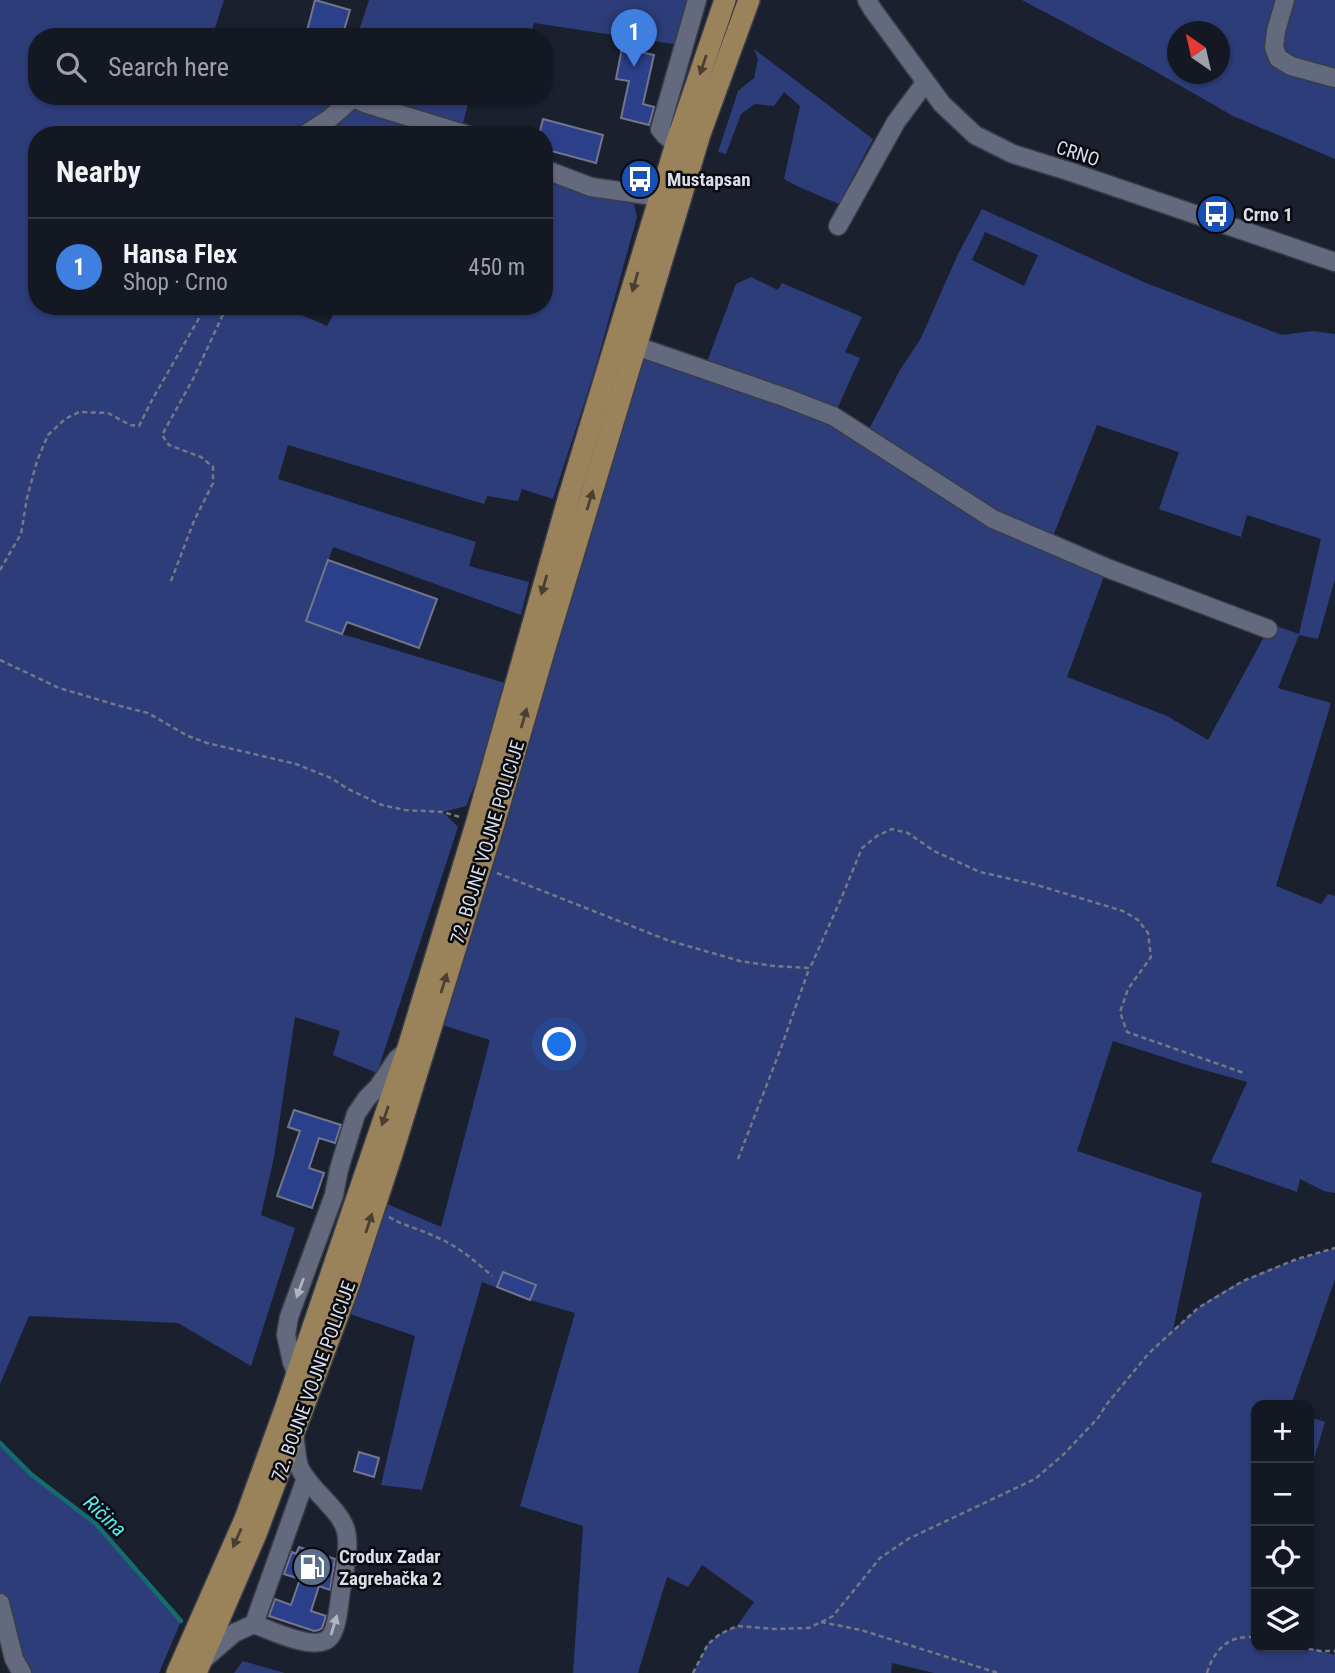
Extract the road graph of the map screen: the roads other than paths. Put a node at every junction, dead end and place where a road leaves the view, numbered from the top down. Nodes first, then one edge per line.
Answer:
1 (697, 0) edge
2 (724, 0) edge
3 (748, 0) edge
4 (867, 0) edge
5 (1285, 0) edge
6 (1335, 78) edge
7 (925, 83) junction
8 (343, 105) edge
9 (369, 105) edge
10 (318, 126) edge
11 (438, 126) edge
12 (676, 144) junction
13 (553, 172) edge
14 (660, 197) junction
15 (838, 226) dead end
16 (1335, 262) edge
17 (636, 346) junction
18 (1268, 629) dead end
19 (294, 1434) junction
20 (306, 1478) junction
21 (0, 1603) edge
22 (254, 1624) junction
23 (198, 1668) edge
24 (22, 1673) edge
25 (177, 1673) edge

1 - 12 street
2 -> 12 main road, 72. BOJNE VOJNE POLICIJE
3 - 17 main road, 72. BOJNE VOJNE POLICIJE
4 - 7 street, CRNO
5 - 6 street
7 - 15 street
7 - 16 street, CRNO
8 - 10 street
9 - 11 street
12 - 14 main road, 72. BOJNE VOJNE POLICIJE
13 - 14 street
14 -> 25 main road, 72. BOJNE VOJNE POLICIJE
17 - 18 street
19 -> 17 main road, 72. BOJNE VOJNE POLICIJE
19 - 20 street
19 - 23 main road, 72. BOJNE VOJNE POLICIJE
20 - 22 street
22 -> 20 street
21 - 24 street
22 - 23 street

